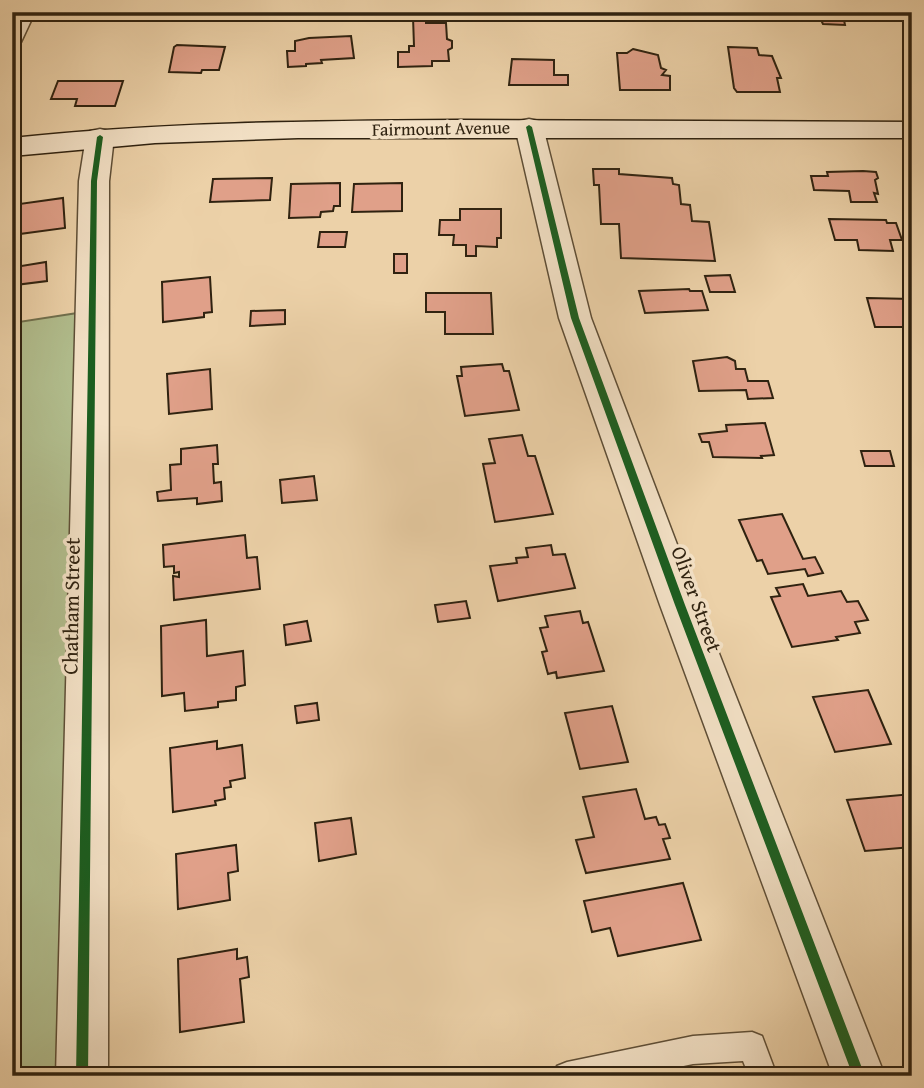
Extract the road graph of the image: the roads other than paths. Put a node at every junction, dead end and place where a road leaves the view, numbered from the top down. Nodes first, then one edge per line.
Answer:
1 (23, 12) edge
2 (12, 37) edge
3 (529, 127) junction
4 (912, 130) edge
5 (100, 137) junction
6 (12, 147) edge
7 (82, 1076) edge
8 (567, 1076) edge
9 (763, 1076) edge
10 (859, 1076) edge

1 - 2 street
3 - 4 street, Fairmount Avenue
3 - 5 street, Fairmount Avenue
3 - 10 street, Oliver Street
5 - 6 street, Fairmount Avenue
5 - 7 street, Chatham Street
8 - 9 lane

